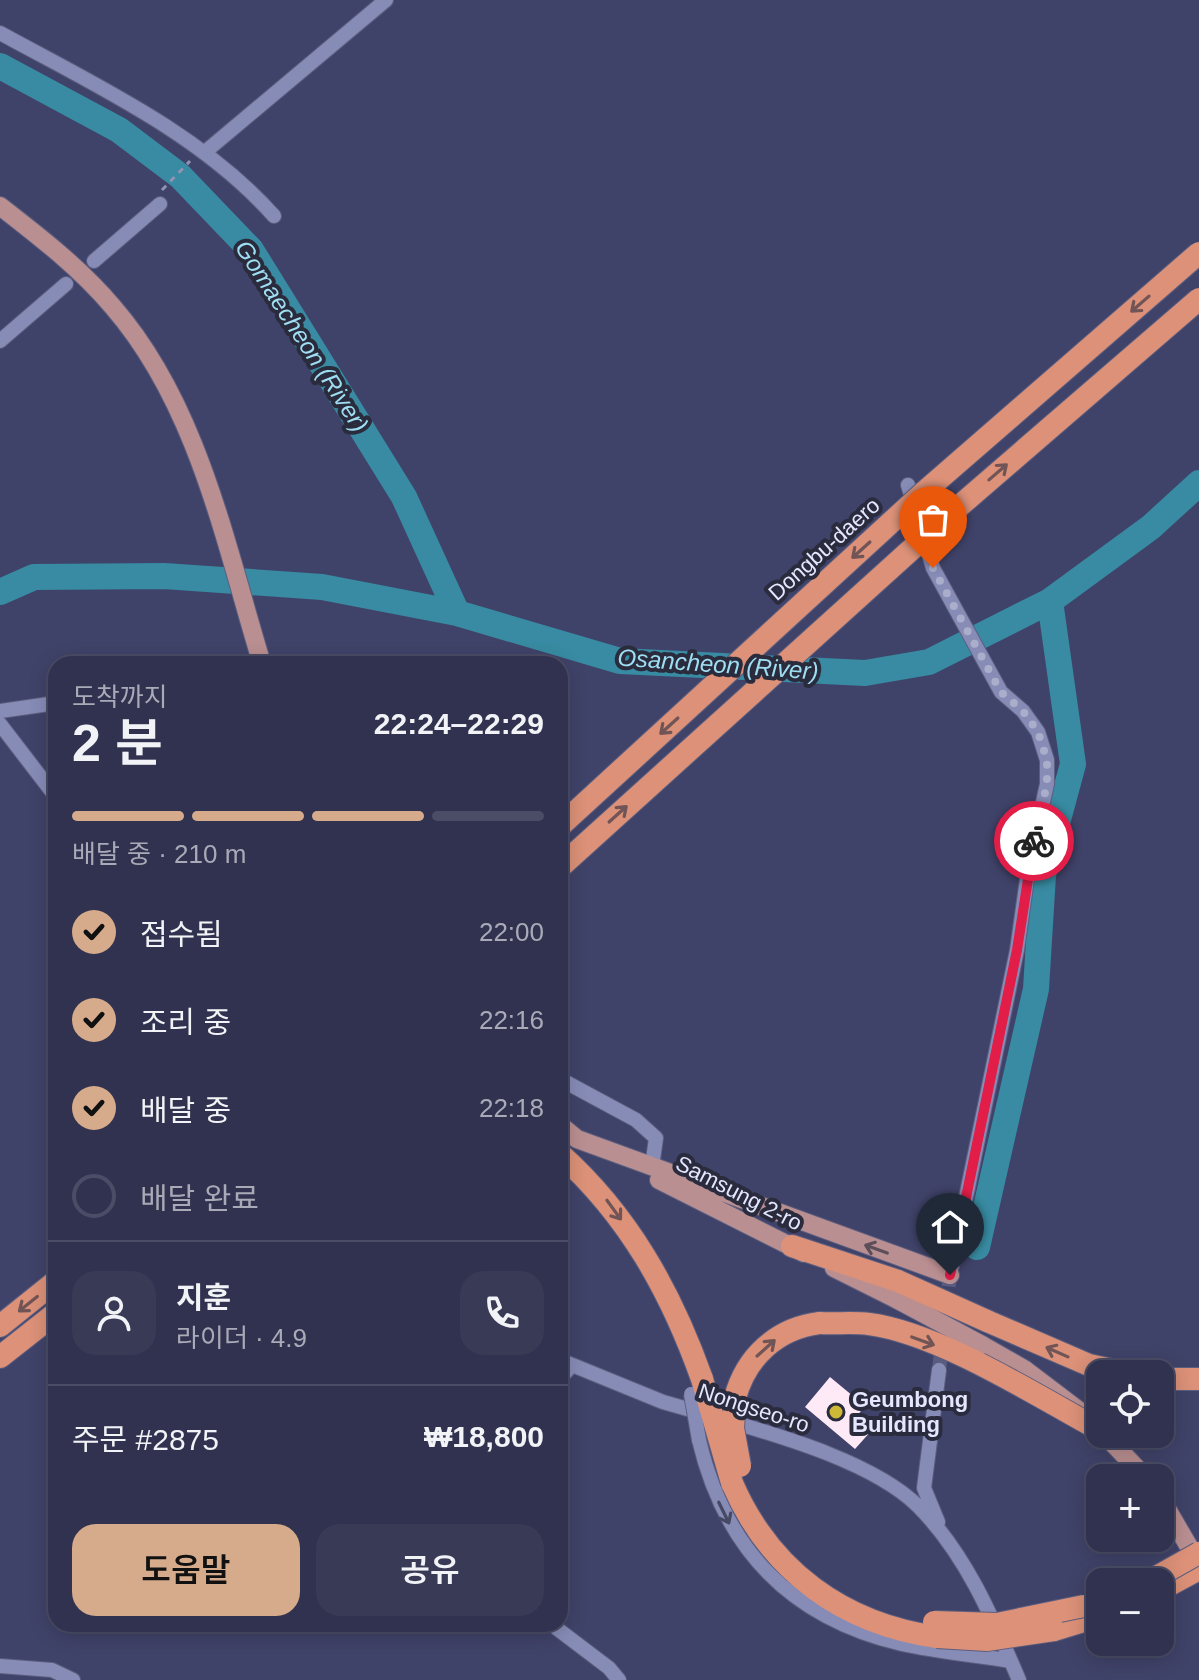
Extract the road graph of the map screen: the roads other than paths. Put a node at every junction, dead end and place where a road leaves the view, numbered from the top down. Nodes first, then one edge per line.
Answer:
1 (386, 0) edge
2 (0, 33) edge
3 (205, 152) junction
4 (0, 198) edge
5 (160, 204) road end
6 (0, 206) edge
7 (0, 215) edge
8 (274, 216) dead end
9 (56, 250) junction
10 (1199, 253) edge
11 (94, 261) dead end
12 (66, 284) dead end
13 (1199, 299) edge
14 (0, 341) edge
15 (908, 485) dead end
16 (260, 656) edge
17 (48, 704) edge
18 (0, 711) edge
19 (0, 724) edge
20 (48, 787) edge
21 (568, 819) edge
22 (568, 860) edge
23 (568, 1083) edge
24 (568, 1138) edge
25 (568, 1139) edge
26 (568, 1143) edge
27 (652, 1167) junction
28 (792, 1246) joint
29 (950, 1275) joint
30 (48, 1287) edge
31 (897, 1290) junction
32 (48, 1319) edge
33 (0, 1326) edge
34 (0, 1357) edge
35 (568, 1364) edge
36 (1086, 1364) edge
37 (939, 1370) tunnel mouth
38 (1174, 1379) edge
39 (1199, 1379) edge
40 (697, 1387) junction
41 (1086, 1417) edge
42 (1086, 1422) edge
43 (1117, 1448) edge
44 (1133, 1464) edge
45 (738, 1482) junction
46 (924, 1488) junction
47 (895, 1489) junction
48 (1174, 1522) edge
49 (943, 1534) junction
50 (1199, 1553) edge
51 (1199, 1567) edge
52 (1174, 1569) edge
53 (1174, 1576) edge
54 (1086, 1609) edge
55 (1086, 1612) edge
56 (936, 1630) junction
57 (562, 1632) edge
58 (1011, 1661) junction
59 (0, 1666) edge
60 (73, 1680) edge
61 (619, 1680) edge
62 (1019, 1680) edge

1 - 3 street
2 - 3 street
3 - 8 street
4 - 9 main road
5 - 11 street
6 - 9 main road
7 - 9 main road
9 - 16 main road
10 -> 21 highway, Dongbu-daero, bridge
12 - 14 street
22 -> 13 highway, bridge
15 - 29 street
17 - 18 street
19 - 20 street
23 - 27 street
24 - 27 main road
25 - 28 main road, Samsung 2-ro
26 -> 40 highway
29 -> 27 main road
28 - 31 highway
30 -> 33 highway
36 -> 31 highway, bridge
31 - 41 main road, bridge
32 - 34 highway
35 - 47 street, Nongseo-ro
37 - 46 street
38 - 39 highway
40 - 45 highway, bridge
40 -> 58 street, bridge
45 -> 42 highway, bridge
43 - 44 main road
45 - 56 highway
46 - 47 street
46 - 49 street
47 - 49 street, Nongseo-ro
48 - 51 main road
49 - 58 street, Nongseo-ro
50 - 52 highway, bridge
51 - 53 highway
54 - 56 highway, bridge
55 - 56 highway, bridge
57 - 61 street
58 - 62 street, Nongseo-ro
59 - 60 street

